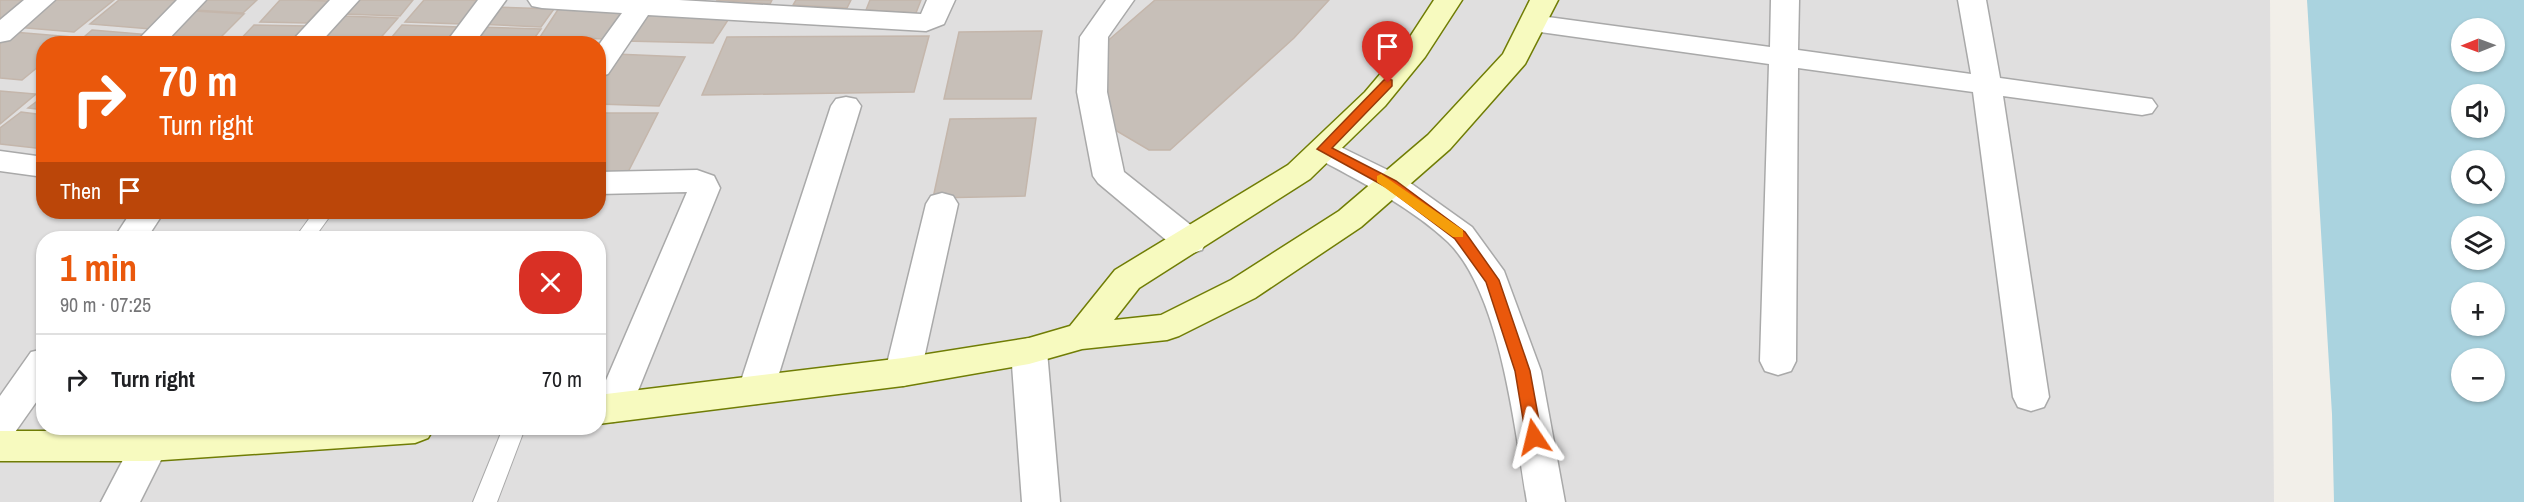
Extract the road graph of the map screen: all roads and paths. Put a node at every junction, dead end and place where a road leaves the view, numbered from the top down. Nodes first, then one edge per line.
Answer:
1 (41, 0) edge
2 (192, 0) edge
3 (345, 0) edge
4 (492, 0) edge
5 (543, 0) edge
6 (941, 0) edge
7 (1120, 0) edge
8 (1448, 0) edge
9 (1785, 0) edge
10 (1972, 0) edge
11 (642, 3) edge
12 (779, 7) edge
13 (1539, 11) edge
14 (0, 34) edge
15 (156, 36) edge
16 (311, 36) edge
17 (465, 36) edge
18 (606, 56) edge
19 (1784, 57) junction
20 (1987, 85) junction
21 (846, 106) dead end
22 (2142, 106) dead end
23 (1324, 149) junction
24 (0, 161) edge
25 (36, 165) edge
26 (606, 183) edge
27 (1391, 184) junction
28 (942, 204) dead end
29 (319, 219) edge
30 (309, 231) edge
31 (1190, 242) junction
32 (1082, 336) junction
33 (1029, 351) junction
34 (1778, 361) dead end
35 (903, 372) junction
36 (36, 373) edge
37 (756, 390) junction
38 (2031, 397) dead end
39 (606, 409) edge
40 (0, 424) edge
41 (214, 435) edge
42 (511, 435) edge
43 (156, 437) edge
44 (0, 446) edge
45 (120, 502) edge
46 (485, 502) edge
47 (1041, 502) edge
48 (1546, 502) edge

1 - 14 street
2 - 15 street
3 - 16 street
4 - 17 street
5 - 11 street
6 - 12 street
7 - 31 street
8 - 23 street
9 - 19 street
10 - 20 street
11 - 12 street
11 - 18 street
13 - 19 street
13 - 27 street
19 - 20 street
19 - 34 street
20 - 22 street
20 - 38 street
21 - 37 street
23 - 27 street
23 - 31 street
24 - 25 street
26 - 39 street
27 - 32 street
27 - 48 street
28 - 35 street
29 - 30 lane
31 - 32 street
32 - 33 street
33 - 35 street
33 - 47 street
35 - 37 street
36 - 40 street
37 - 39 street
41 - 43 street
42 - 46 lane
43 - 44 street
43 - 45 street

